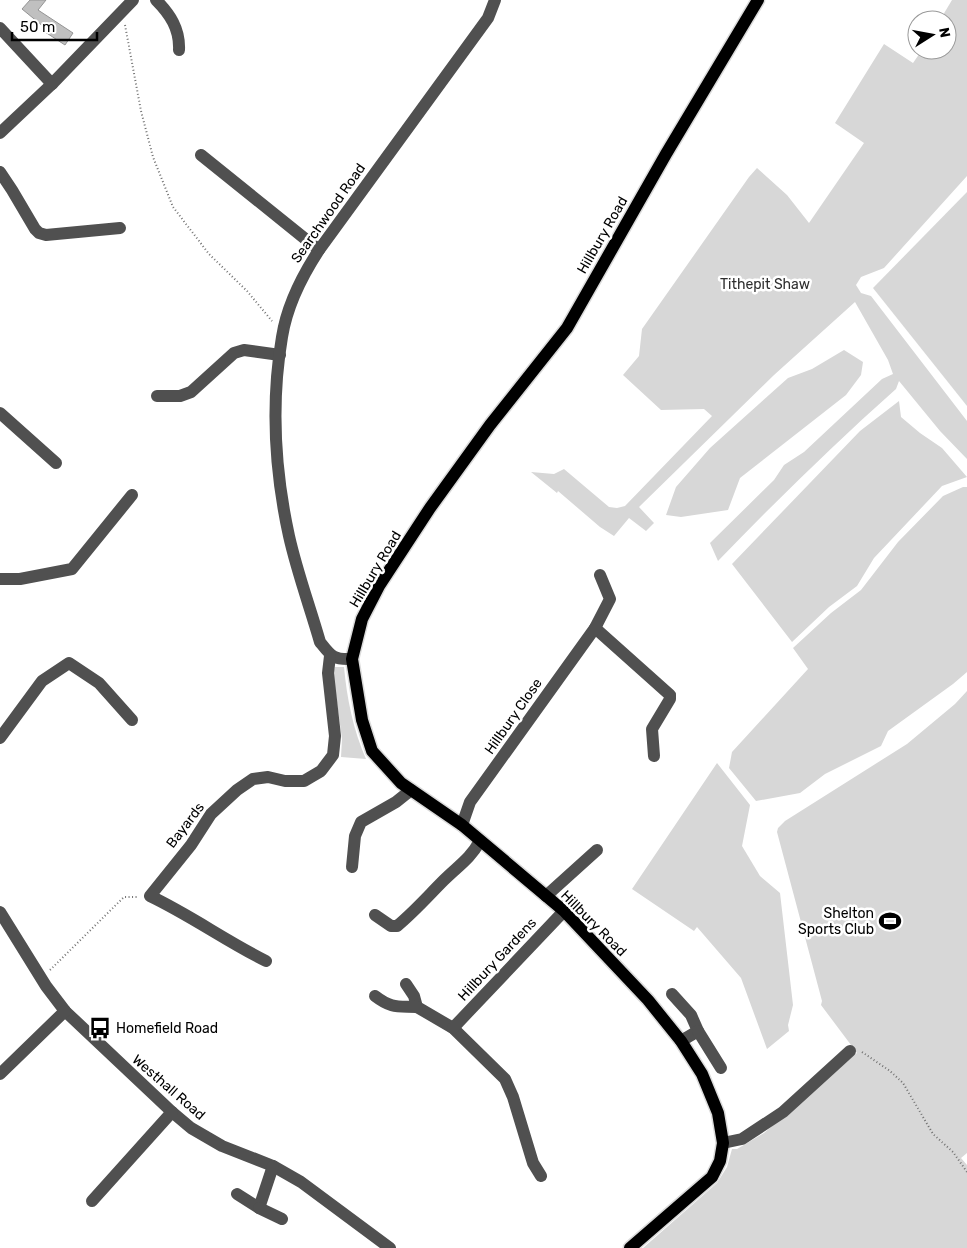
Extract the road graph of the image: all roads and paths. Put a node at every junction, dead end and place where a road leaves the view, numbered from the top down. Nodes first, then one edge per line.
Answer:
1 (133, 0) edge
2 (156, 0) edge
3 (495, 0) edge
4 (758, 0) edge
5 (123, 11) junction
6 (0, 28) edge
7 (179, 50) dead end
8 (52, 84) junction
9 (0, 133) edge
10 (201, 155) dead end
11 (0, 172) edge
12 (120, 228) dead end
13 (319, 250) junction
14 (282, 336) junction
15 (280, 355) junction
16 (157, 396) dead end
17 (0, 413) edge
18 (56, 463) dead end
19 (132, 495) dead end
20 (600, 575) dead end
21 (0, 579) edge
22 (595, 628) junction
23 (330, 656) junction
24 (352, 660) junction
25 (132, 720) dead end
26 (0, 738) edge
27 (654, 756) dead end
28 (411, 790) junction
29 (462, 825) junction
30 (480, 841) junction
31 (598, 850) dead end
32 (352, 867) dead end
33 (150, 896) junction
34 (546, 896) junction
35 (564, 911) junction
36 (0, 912) edge
37 (375, 915) dead end
38 (266, 960) dead end
39 (41, 979) junction
40 (406, 984) dead end
41 (672, 994) dead end
42 (375, 996) dead end
43 (417, 1007) junction
44 (65, 1011) junction
45 (453, 1028) junction
46 (698, 1030) junction
47 (681, 1041) junction
48 (850, 1051) joint
49 (721, 1068) dead end
50 (0, 1074) edge
51 (172, 1112) junction
52 (723, 1143) junction
53 (273, 1166) junction
54 (967, 1172) edge
55 (541, 1176) dead end
56 (237, 1194) dead end
57 (92, 1202) dead end
58 (259, 1208) junction
59 (282, 1219) dead end
60 (390, 1248) edge
61 (630, 1248) edge

1 - 5 street
2 - 7 street
3 - 13 street, Searchwood Road
4 - 24 main road, Hillbury Road
5 - 8 street
5 - 14 path
6 - 8 street
8 - 9 street
10 - 13 street
11 - 12 street
13 - 14 street, Searchwood Road
14 - 15 street, Searchwood Road
15 - 16 street
15 - 23 street, Searchwood Road
17 - 18 street
19 - 21 street
20 - 22 street, Hillbury Close
22 - 27 street
22 - 29 street, Hillbury Close
23 - 24 street
23 - 33 street, Bayards
24 - 28 main road, Hillbury Road
25 - 26 street
28 - 29 main road, Hillbury Road
28 - 32 street
29 - 30 main road, Hillbury Road
30 - 34 main road, Hillbury Road
30 - 37 street
31 - 34 street
33 - 38 street
33 - 39 path
34 - 35 main road, Hillbury Road
35 - 45 street, Hillbury Gardens
35 - 47 main road, Hillbury Road
36 - 39 street, Westhall Road
39 - 44 street, Westhall Road
40 - 43 street
41 - 46 street
42 - 43 street
43 - 45 street
44 - 50 street
44 - 51 street, Westhall Road
45 - 55 street
46 - 47 street
46 - 49 street
47 - 52 main road, Hillbury Road
48 - 52 street
48 - 54 path
51 - 53 street, Westhall Road
51 - 57 street
52 - 61 main road, Hillbury Road
53 - 58 street
53 - 60 street, Westhall Road
56 - 58 street
58 - 59 street

